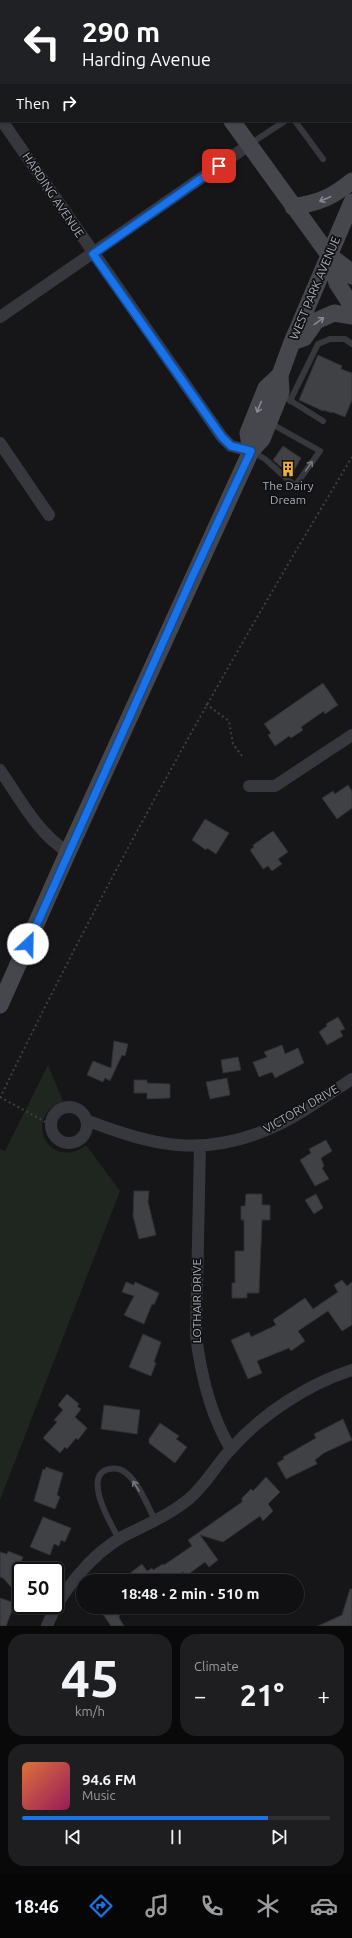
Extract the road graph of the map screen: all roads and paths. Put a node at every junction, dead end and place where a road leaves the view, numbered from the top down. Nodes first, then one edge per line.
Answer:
1 (3, 122) edge
2 (233, 122) edge
3 (284, 122) edge
4 (296, 122) edge
5 (249, 145) junction
6 (323, 159) dead end
7 (352, 181) edge
8 (352, 202) edge
9 (293, 207) junction
10 (93, 254) junction
11 (328, 255) junction
12 (352, 276) edge
13 (352, 306) edge
14 (352, 316) edge
15 (0, 317) edge
16 (292, 342) junction
17 (352, 344) edge
18 (280, 375) junction
19 (286, 397) junction
20 (323, 421) dead end
21 (269, 422) junction
22 (0, 443) edge
23 (251, 451) junction
24 (352, 457) edge
25 (49, 515) dead end
26 (206, 704) junction
27 (352, 735) edge
28 (242, 756) dead end
29 (0, 770) edge
30 (249, 786) dead end
31 (68, 852) junction
32 (0, 1005) edge
33 (352, 1079) edge
34 (0, 1098) edge
35 (86, 1120) junction
36 (51, 1125) junction
37 (200, 1146) junction
38 (352, 1370) edge
39 (231, 1449) junction
40 (155, 1520) junction
41 (119, 1540) junction
42 (47, 1626) edge

1 - 10 street, HARDING AVENUE
2 - 5 main road
3 - 5 lane
4 - 6 lane
5 - 9 main road
5 - 10 street
7 -> 9 main road
8 - 11 main road, WEST PARK AVENUE
9 - 11 main road
10 - 15 street
10 - 23 street, HARDING AVENUE
11 - 12 main road
11 - 13 main road
11 - 16 main road, WEST PARK AVENUE
16 -> 14 main road
16 - 18 main road, WEST PARK AVENUE
17 - 19 lane
18 - 19 main road, WEST PARK AVENUE
18 -> 23 main road, WEST PARK AVENUE
19 - 20 lane
19 - 21 main road, WEST PARK AVENUE
21 - 23 main road, WEST PARK AVENUE
23 -> 21 lane
22 - 25 street
23 - 31 main road, WEST PARK AVENUE
24 - 26 path
26 - 28 path
26 - 34 path
27 - 30 street
29 - 31 street
31 - 32 main road, WEST PARK AVENUE
33 - 37 street, VICTORY DRIVE
34 - 36 path
35 - 36 street
35 - 36 street
35 - 37 street, VICTORY DRIVE
37 - 39 street, LOTHAIR DRIVE
38 - 39 street
39 - 40 street
40 - 41 street
40 -> 41 lane
41 - 42 street

